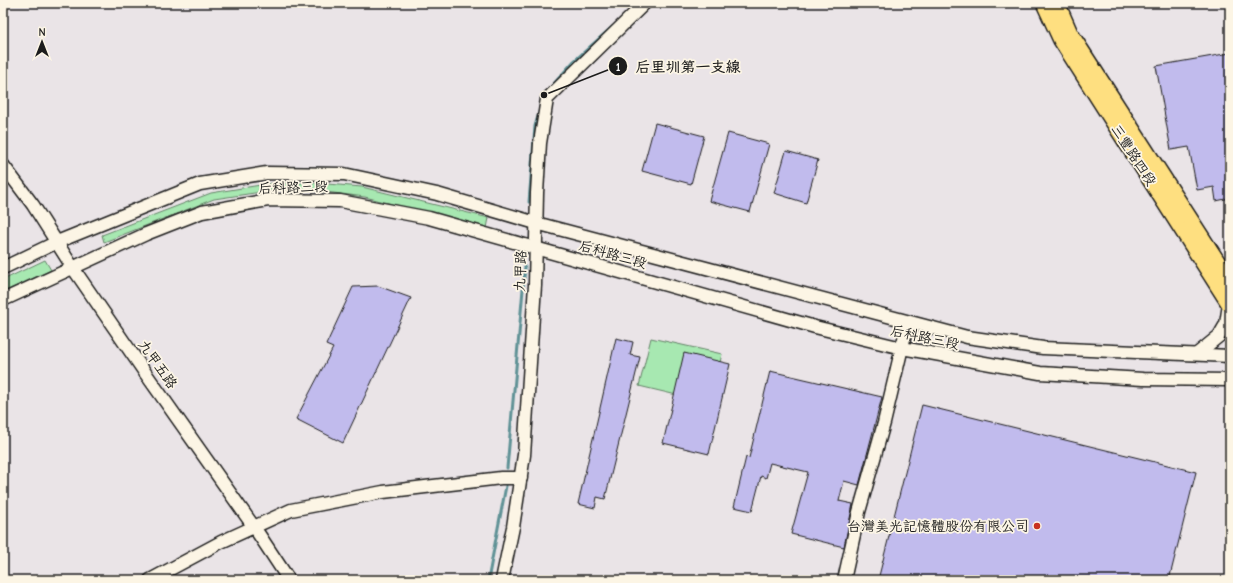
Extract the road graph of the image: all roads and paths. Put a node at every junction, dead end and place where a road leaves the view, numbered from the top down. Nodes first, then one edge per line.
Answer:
1 (645, 3) edge
2 (1044, 3) edge
3 (1057, 3) edge
4 (3, 165) edge
5 (536, 223) junction
6 (57, 242) junction
7 (536, 248) junction
8 (3, 268) edge
9 (73, 268) junction
10 (1230, 281) edge
11 (3, 300) edge
12 (1230, 304) edge
13 (908, 322) junction
14 (902, 348) junction
15 (1197, 354) junction
16 (1230, 356) edge
17 (1230, 380) edge
18 (521, 478) junction
19 (254, 528) junction
20 (150, 580) edge
21 (288, 580) edge
22 (502, 580) edge
23 (844, 580) edge

1 - 5 street, 九甲路
2 - 12 main road, 三豐路四段
3 - 10 main road, 三豐路四段
4 - 6 street, 九甲五路
5 - 6 street, 后科路三段
5 - 7 street, 九甲路
5 - 13 street, 后科路三段
6 - 8 street, 后科路三段
6 - 9 street, 九甲五路
7 - 9 street, 后科路三段
7 - 14 street, 后科路三段
7 - 18 street, 九甲路
9 - 11 street, 后科路三段
9 - 19 street, 九甲五路
12 - 15 street
13 - 14 street
13 - 15 street, 后科路三段
14 - 17 street, 后科路三段
14 - 23 street
15 - 16 street, 后科路三段
18 - 19 street
18 - 22 street, 九甲路
19 - 20 street
19 - 21 street, 九甲五路

